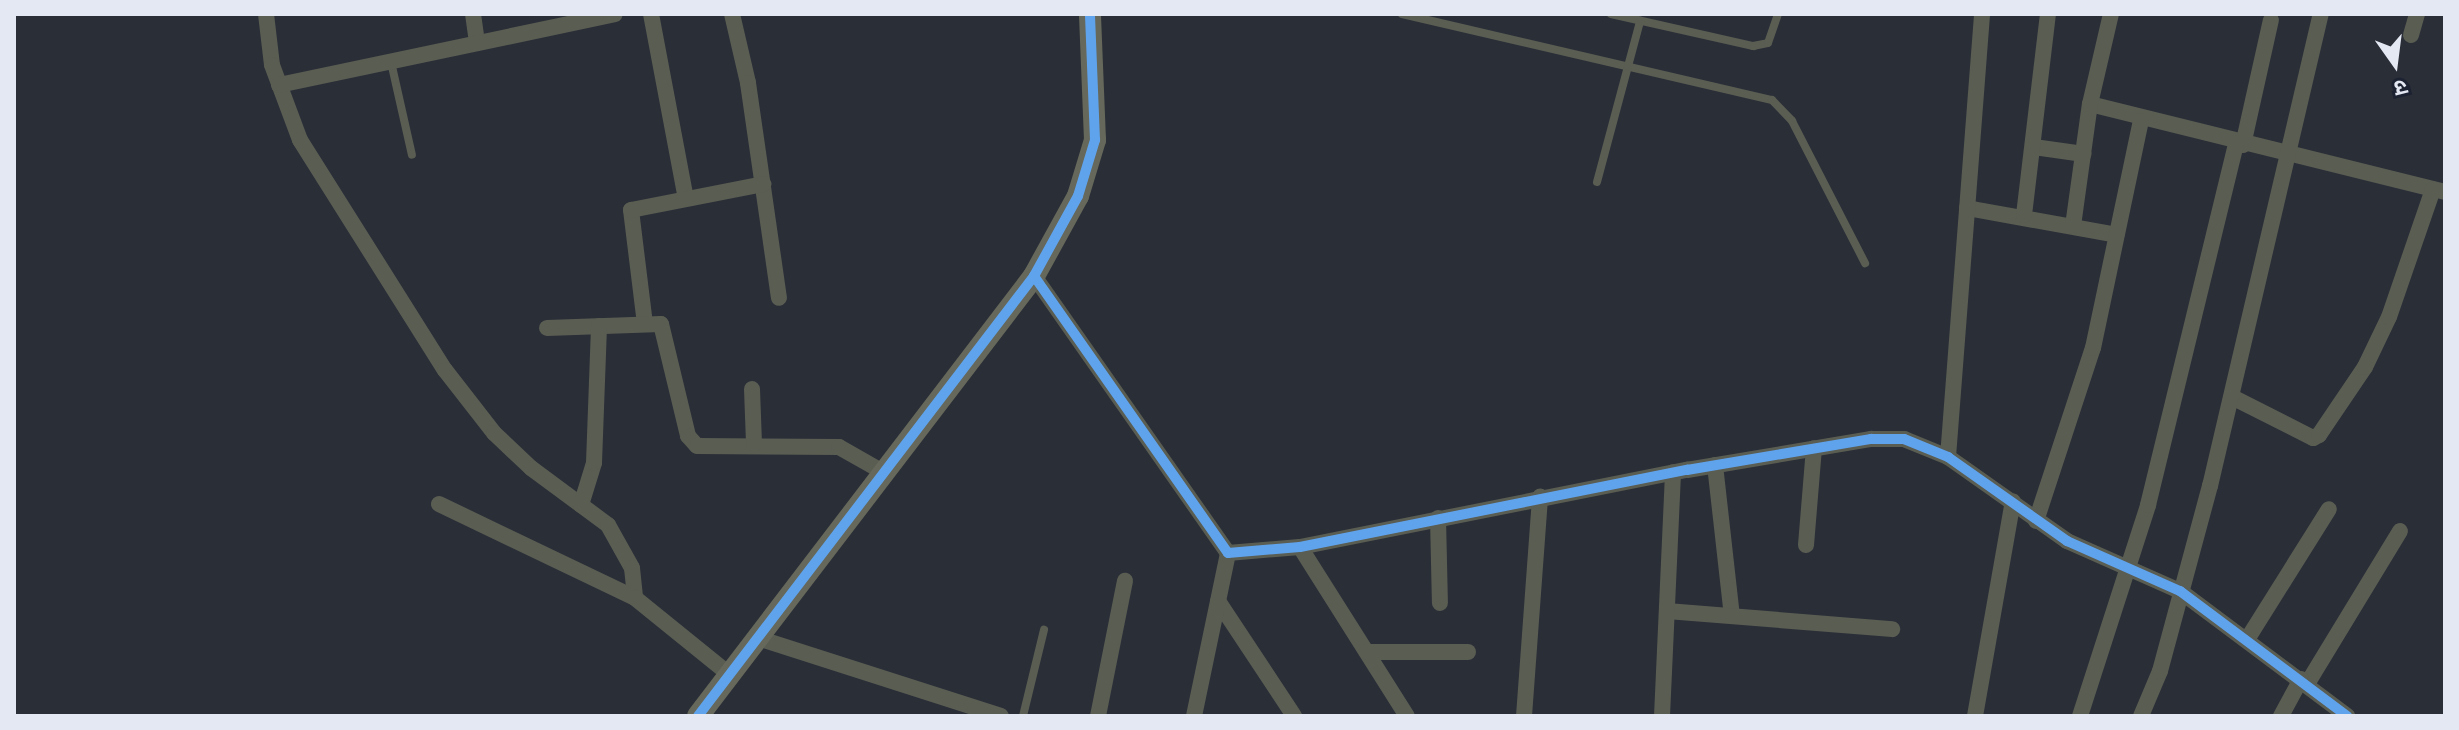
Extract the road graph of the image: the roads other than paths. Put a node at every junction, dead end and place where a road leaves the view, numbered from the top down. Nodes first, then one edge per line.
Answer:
1 (266, 14) edge
2 (473, 14) edge
3 (615, 14) edge
4 (651, 14) edge
5 (732, 14) edge
6 (1090, 14) edge
7 (1402, 14) edge
8 (1611, 14) edge
9 (1778, 14) edge
10 (1982, 14) edge
11 (2048, 14) edge
12 (2111, 14) edge
13 (2321, 14) edge
14 (2417, 14) edge
15 (2271, 20) dead end
16 (1640, 21) junction
17 (2411, 35) dead end
18 (477, 43) junction
19 (391, 62) junction
20 (1628, 67) junction
21 (279, 85) junction
22 (2090, 104) junction
23 (2141, 121) junction
24 (2240, 145) junction
25 (2034, 147) junction
26 (2084, 154) junction
27 (2287, 154) junction
28 (412, 155) dead end
29 (1597, 182) dead end
30 (763, 184) junction
31 (2439, 190) edge
32 (686, 199) junction
33 (1967, 208) junction
34 (2024, 215) junction
35 (2073, 226) junction
36 (2117, 235) junction
37 (1865, 263) dead end
38 (1034, 276) junction
39 (779, 298) dead end
40 (645, 324) junction
41 (599, 326) junction
42 (547, 328) dead end
43 (752, 389) dead end
44 (2232, 397) junction
45 (754, 444) junction
46 (1814, 448) junction
47 (1948, 457) junction
48 (1715, 465) junction
49 (1673, 472) junction
50 (885, 473) junction
51 (1540, 497) junction
52 (2013, 501) junction
53 (439, 504) dead end
54 (581, 505) junction
55 (2329, 509) dead end
56 (1438, 518) junction
57 (2036, 521) junction
58 (2400, 531) dead end
59 (1806, 545) dead end
60 (1300, 547) junction
61 (1228, 553) junction
62 (2127, 570) junction
63 (1125, 581) dead end
64 (2180, 591) junction
65 (635, 598) junction
66 (1218, 601) junction
67 (1440, 603) dead end
68 (1667, 611) junction
69 (1732, 616) junction
70 (1892, 629) dead end
71 (1044, 630) dead end
72 (758, 638) junction
73 (2248, 638) junction
74 (1367, 652) junction
75 (1468, 652) dead end
76 (730, 675) junction
77 (2304, 682) junction
78 (699, 716) edge
79 (1001, 716) edge
80 (1023, 716) edge
81 (1098, 716) edge
82 (1194, 716) edge
83 (1294, 716) edge
84 (1407, 716) edge
85 (1524, 716) edge
86 (1662, 716) edge
87 (1975, 716) edge
88 (2080, 716) edge
89 (2141, 716) edge
90 (2281, 716) edge
91 (2347, 716) edge

1 - 21 street
2 - 18 street
3 - 18 street
4 - 32 street
5 - 30 street
6 - 38 street
7 - 20 lane
8 - 16 lane
9 - 16 lane
10 - 33 street
11 - 25 street
12 - 22 street
13 - 27 street
14 - 17 street
15 - 24 street
16 - 20 lane
18 - 19 street
19 - 21 street
19 - 28 lane
20 - 29 lane
20 - 37 lane
21 - 54 street
22 - 23 street
22 - 26 street
23 - 24 street
23 - 36 street
24 - 27 street
24 - 62 street
25 - 26 street
25 - 34 street
26 - 35 street
27 - 31 street
27 - 44 street
30 - 32 street
30 - 39 street
31 - 44 street
32 - 40 street
33 - 34 street
33 - 47 street
34 - 35 street
35 - 36 street
36 - 57 street
38 - 50 street
38 - 61 street
40 - 41 street
40 - 45 street
41 - 42 street
41 - 54 street
43 - 45 street
44 - 64 street
45 - 50 street
46 - 47 street
46 - 48 street
46 - 59 street
47 - 52 street
48 - 49 street
48 - 69 street
49 - 51 street
49 - 68 street
50 - 72 street
51 - 56 street
51 - 85 street
52 - 57 street
52 - 87 street
53 - 65 street
54 - 65 street
55 - 73 street
56 - 60 street
56 - 67 street
57 - 62 street
58 - 77 street
60 - 61 street
60 - 74 street
61 - 66 street
62 - 64 street
62 - 88 street
63 - 81 street
64 - 73 street
64 - 89 street
65 - 76 street
66 - 82 street
66 - 83 street
68 - 69 street
68 - 86 street
69 - 70 street
71 - 80 lane
72 - 76 street
72 - 79 street
73 - 77 street
74 - 75 street
74 - 84 street
76 - 78 street
77 - 90 street
77 - 91 street

